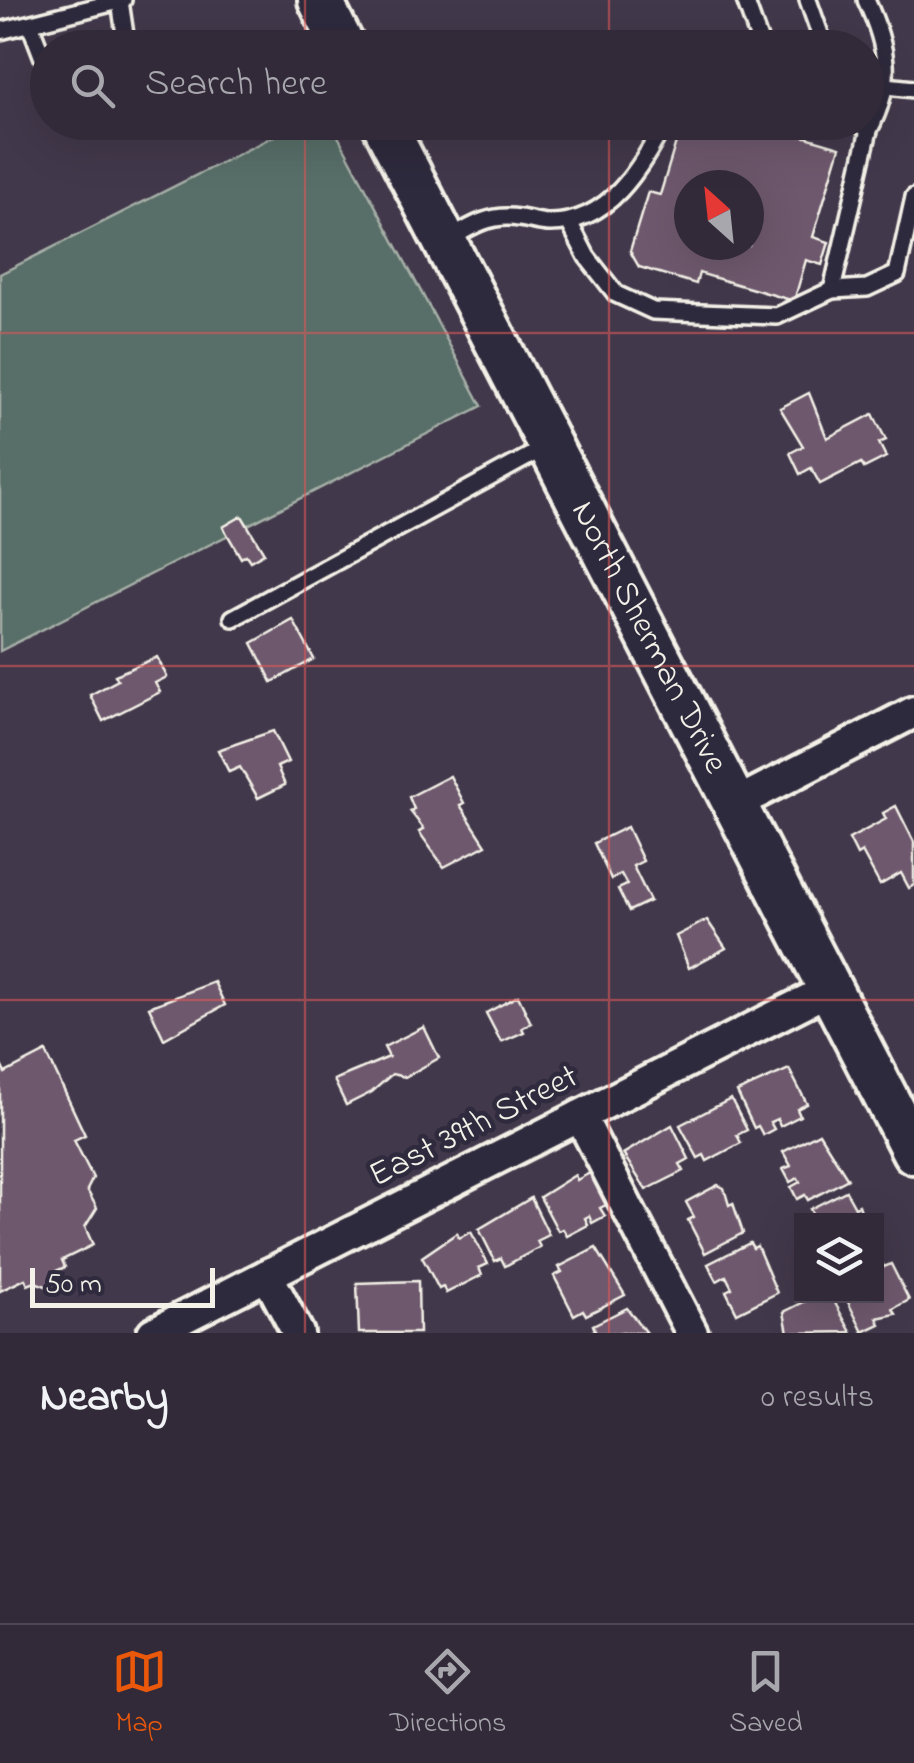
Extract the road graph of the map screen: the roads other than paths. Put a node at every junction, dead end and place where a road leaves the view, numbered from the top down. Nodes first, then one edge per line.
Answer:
1 (320, 0) edge
2 (744, 0) edge
3 (808, 0) edge
4 (866, 0) edge
5 (122, 1) edge
6 (30, 24) junction
7 (32, 30) edge
8 (125, 30) edge
9 (335, 30) edge
10 (755, 30) edge
11 (819, 30) edge
12 (877, 30) edge
13 (0, 31) edge
14 (884, 49) edge
15 (886, 86) junction
16 (884, 89) edge
17 (914, 89) edge
18 (392, 140) edge
19 (655, 140) edge
20 (860, 140) edge
21 (914, 197) edge
22 (569, 222) junction
23 (444, 242) junction
24 (914, 265) edge
25 (898, 274) junction
26 (832, 290) junction
27 (550, 445) junction
28 (233, 618) dead end
29 (914, 712) edge
30 (734, 804) junction
31 (830, 988) junction
32 (580, 1116) junction
33 (914, 1152) edge
34 (267, 1275) junction
35 (153, 1333) edge
36 (298, 1333) edge
37 (692, 1333) edge

1 - 9 main road
2 - 10 lane
3 - 11 lane
4 - 12 lane
5 - 6 lane
5 - 8 lane
6 - 7 lane
6 - 13 lane
14 - 15 lane
15 - 16 lane
15 - 17 lane
18 - 23 main road, North Sherman Drive
19 - 22 lane
20 - 26 lane
21 - 25 lane
22 - 23 lane
22 - 26 lane
23 - 27 main road, North Sherman Drive
24 - 25 lane
25 - 26 lane
27 - 28 lane
27 - 30 main road, North Sherman Drive
29 - 30 street
30 - 31 main road, North Sherman Drive
31 - 32 street, East 39th Street
31 - 33 main road, North Sherman Drive
32 - 34 street, East 39th Street
32 - 37 street
34 - 35 street, East 39th Street
34 - 36 street

